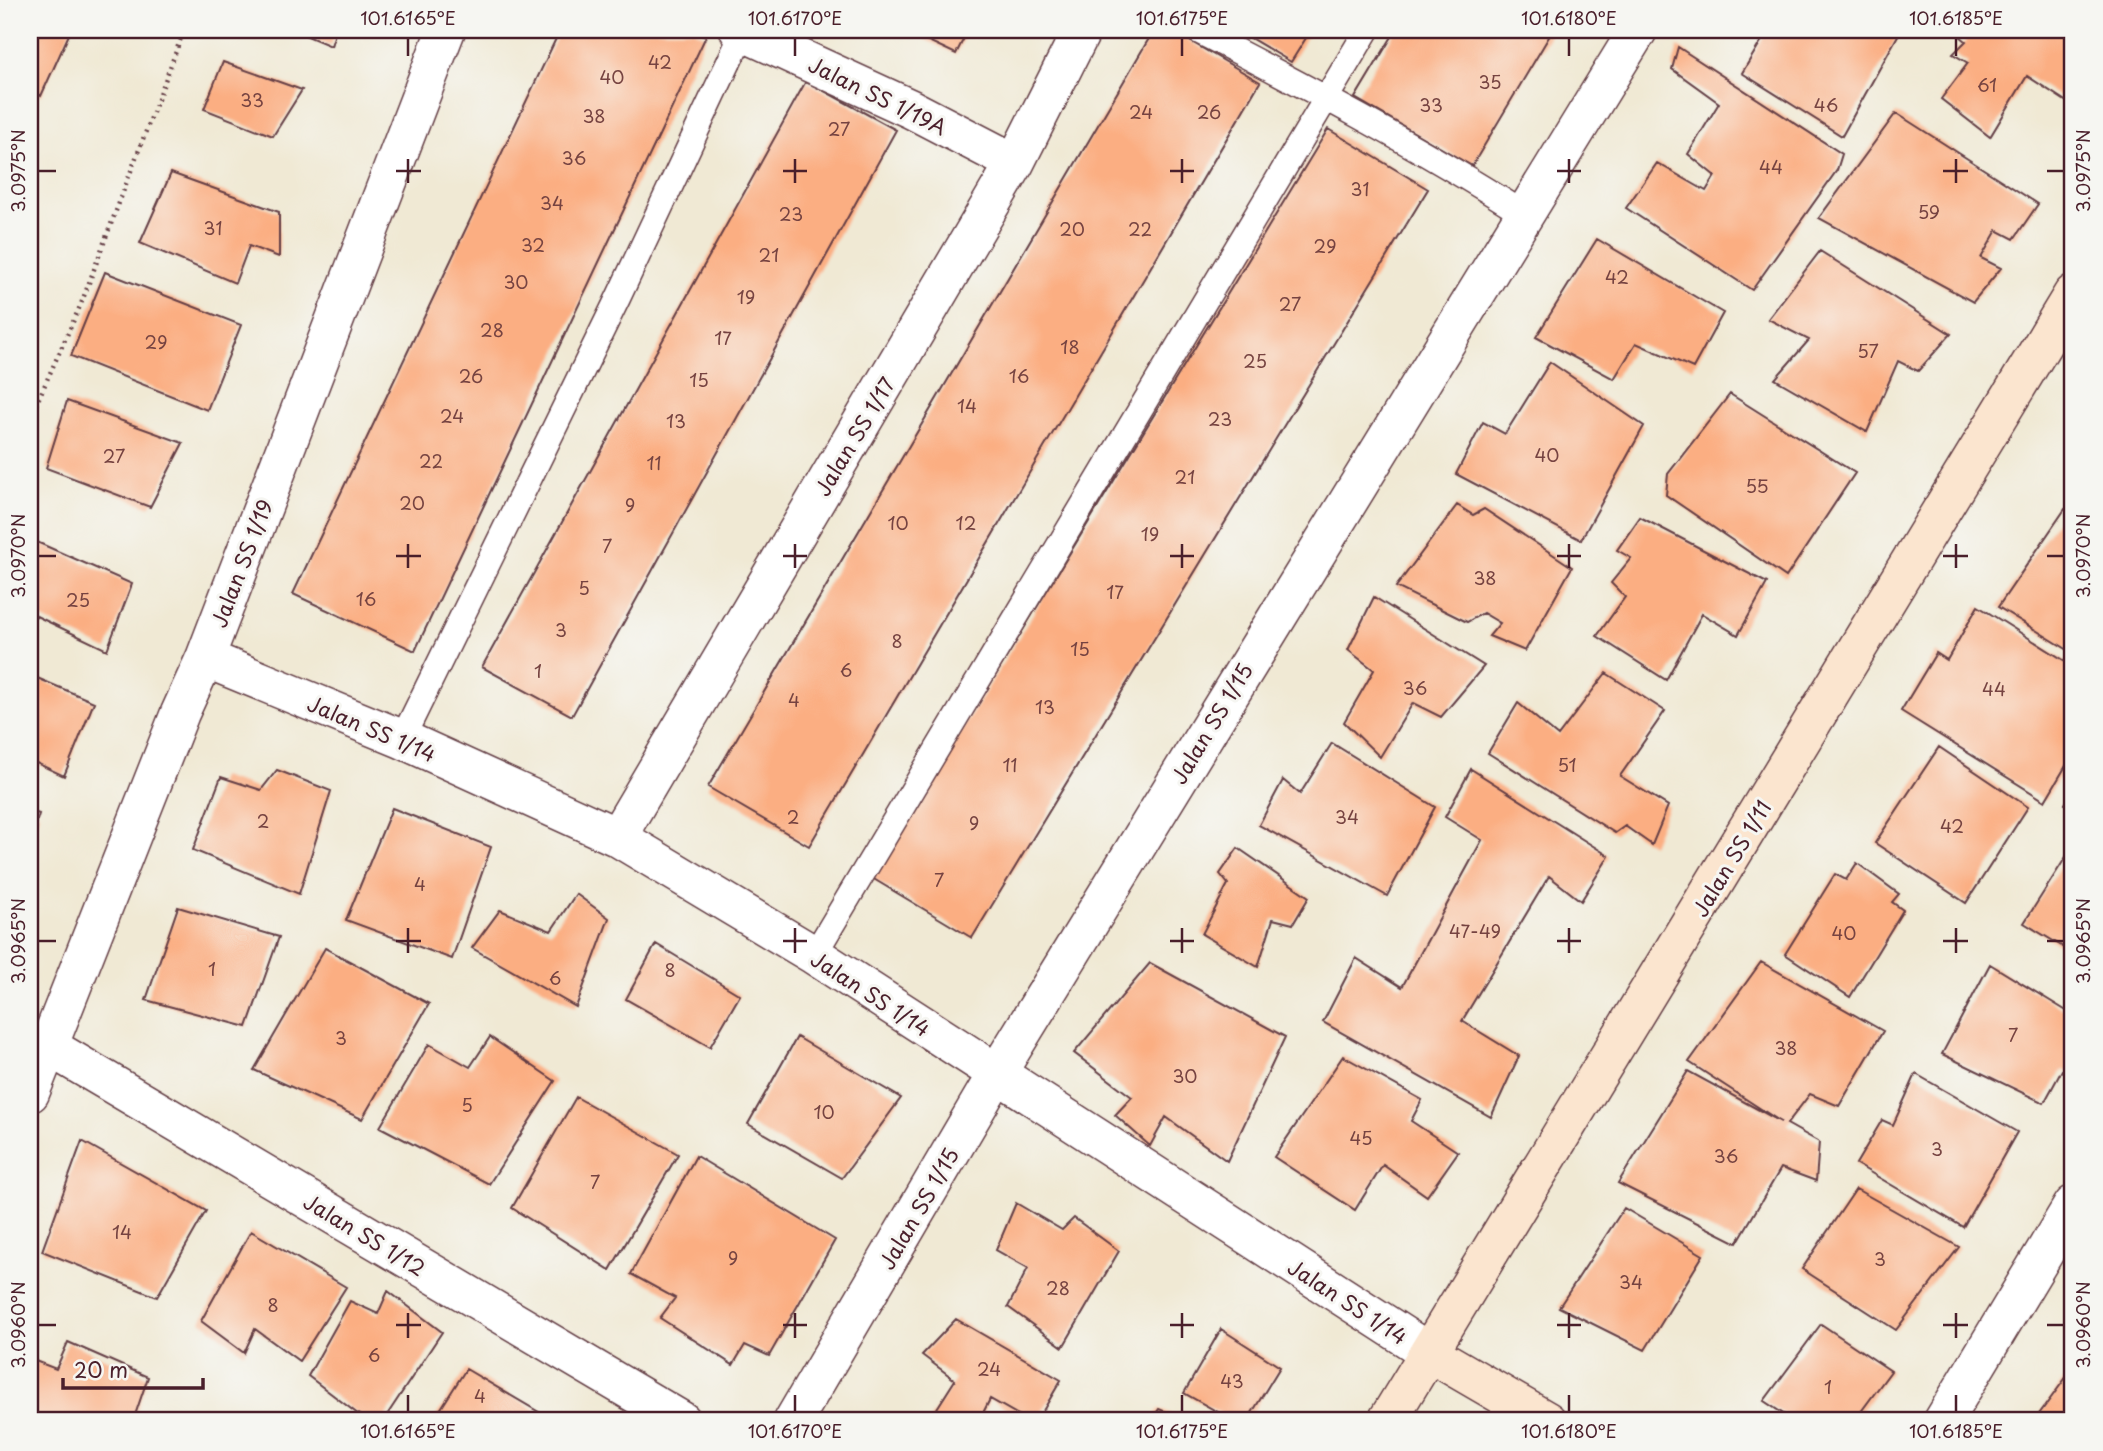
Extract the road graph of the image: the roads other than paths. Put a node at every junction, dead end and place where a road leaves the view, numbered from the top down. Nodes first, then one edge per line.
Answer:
1 (446, 30) edge
2 (1082, 30) edge
3 (1196, 30) edge
4 (1367, 30) edge
5 (1638, 30) edge
6 (741, 31) edge
7 (1324, 96) junction
8 (1015, 163) junction
9 (1523, 213) junction
10 (2073, 294) edge
11 (205, 658) junction
12 (402, 739) junction
13 (617, 837) junction
14 (814, 955) junction
15 (48, 1046) junction
16 (996, 1075) junction
17 (30, 1093) edge
18 (2073, 1205) edge
19 (1430, 1353) junction
20 (682, 1421) edge
21 (793, 1421) edge
22 (1387, 1421) edge
23 (1547, 1421) edge
24 (1943, 1421) edge

1 - 11 street, Jalan SS 1/19
2 - 8 street, Jalan SS 1/17
3 - 7 lane
4 - 7 lane
5 - 9 street, Jalan SS 1/15
6 - 8 street, Jalan SS 1/19A
6 - 12 lane
7 - 9 lane
7 - 14 lane
8 - 13 street, Jalan SS 1/17
9 - 16 street, Jalan SS 1/15
10 - 19 street, Jalan SS 1/11
11 - 12 street, Jalan SS 1/14
11 - 15 street, Jalan SS 1/19
12 - 13 street, Jalan SS 1/14
13 - 14 street, Jalan SS 1/14
14 - 16 street, Jalan SS 1/14
15 - 17 street, Jalan SS 1/19
15 - 20 street, Jalan SS 1/12
16 - 19 street, Jalan SS 1/14
16 - 21 street, Jalan SS 1/15
18 - 24 street
19 - 22 street, Jalan SS 1/11
19 - 23 street

